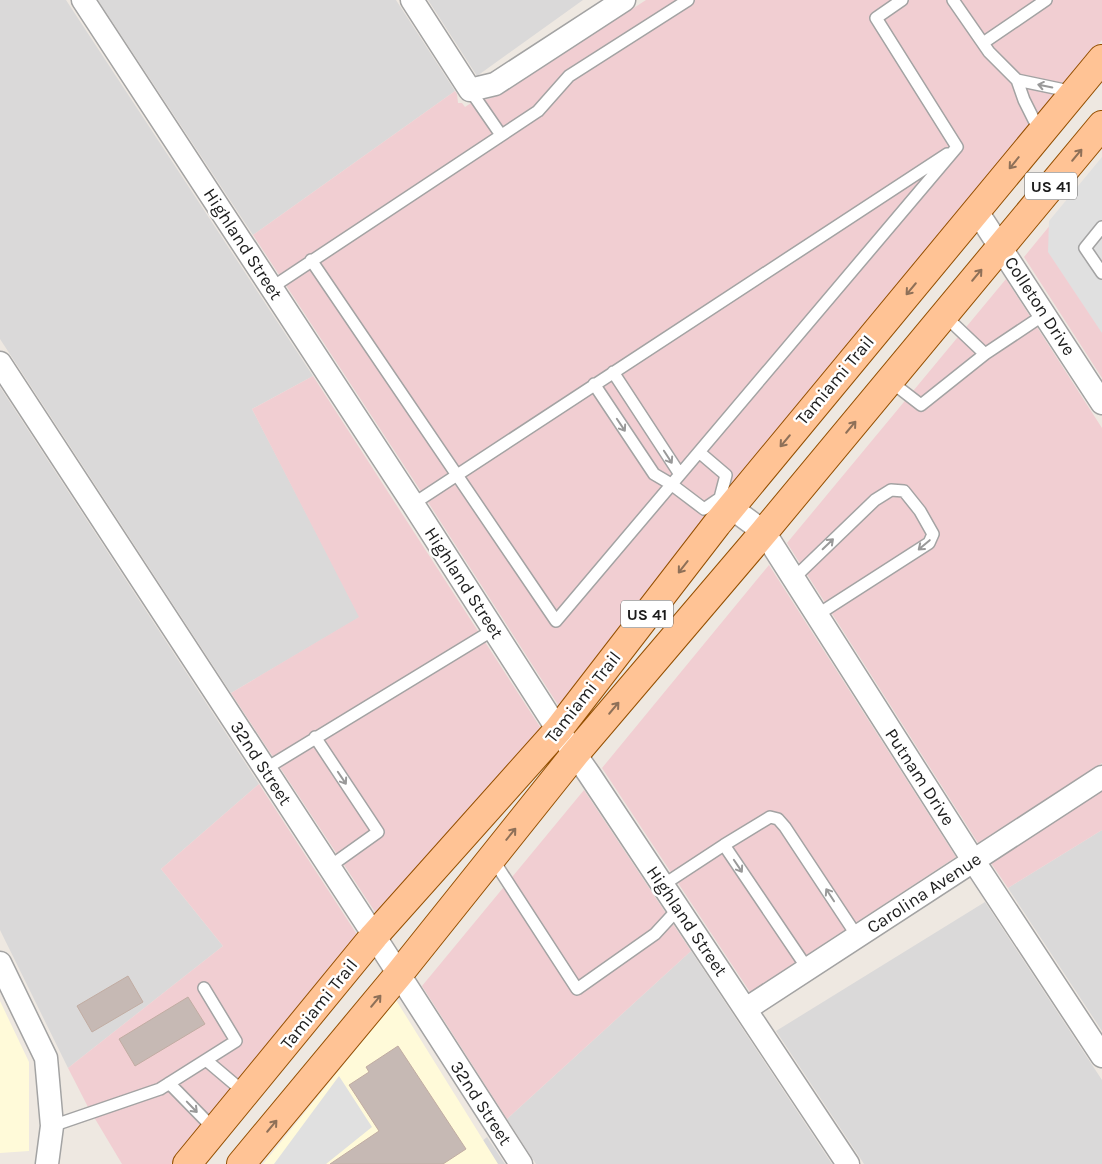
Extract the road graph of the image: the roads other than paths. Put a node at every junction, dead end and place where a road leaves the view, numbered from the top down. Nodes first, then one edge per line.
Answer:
1 (83, 0) edge
2 (412, 0) edge
3 (624, 0) edge
4 (688, 0) edge
5 (902, 0) edge
6 (953, 0) edge
7 (1046, 0) edge
8 (983, 43) junction
9 (1102, 59) edge
10 (1017, 80) junction
11 (470, 90) junction
12 (1074, 92) junction
13 (1102, 125) edge
14 (1040, 132) junction
15 (501, 135) junction
16 (957, 147) junction
17 (976, 210) junction
18 (1102, 227) edge
19 (1001, 246) junction
20 (311, 260) junction
21 (1102, 273) edge
22 (271, 288) junction
23 (1045, 314) junction
24 (944, 315) junction
25 (985, 354) junction
26 (0, 363) edge
27 (613, 372) junction
28 (889, 381) junction
29 (594, 384) junction
30 (1102, 403) edge
31 (699, 452) junction
32 (679, 473) junction
33 (456, 474) junction
34 (671, 484) junction
35 (725, 502) junction
36 (413, 504) junction
37 (764, 532) junction
38 (794, 578) junction
39 (817, 615) junction
40 (493, 630) junction
41 (558, 730) junction
42 (315, 737) junction
43 (575, 754) junction
44 (265, 769) junction
45 (1102, 777) edge
46 (724, 846) junction
47 (492, 858) junction
48 (973, 860) junction
49 (329, 867) junction
50 (663, 885) junction
51 (678, 909) junction
52 (374, 936) junction
53 (857, 936) junction
54 (0, 963) edge
55 (807, 968) junction
56 (399, 974) junction
57 (204, 988) dead end
58 (746, 1009) junction
59 (1102, 1056) edge
60 (206, 1060) junction
61 (169, 1083) junction
62 (244, 1094) junction
63 (52, 1126) junction
64 (214, 1130) junction
65 (47, 1164) edge
66 (187, 1164) edge
67 (241, 1164) edge
68 (520, 1164) edge
69 (848, 1164) edge

1 - 22 street, Highland Street
2 - 11 street
3 - 11 street
4 - 15 lane
5 - 16 lane
6 - 8 lane
7 - 8 lane
8 - 10 lane
9 - 12 main road, Tamiami Trail / US 41
12 -> 10 lane
10 - 14 lane
11 - 15 lane
12 - 14 main road, Tamiami Trail / US 41
19 -> 13 main road, Tamiami Trail / US 41
14 -> 17 main road, Tamiami Trail / US 41
15 - 20 lane
16 - 27 lane
16 - 31 lane
17 - 19 street, Colleton Drive
17 -> 35 main road, Tamiami Trail / US 41
18 - 21 lane
19 - 23 street, Colleton Drive
24 -> 19 main road, Tamiami Trail / US 41
20 - 22 lane
20 - 33 lane
22 - 36 street, Highland Street
23 - 25 lane
23 - 30 street, Colleton Drive
24 - 25 lane
24 - 28 main road, Tamiami Trail / US 41
25 - 28 lane
26 - 44 street, 32nd Street
27 - 29 lane
27 -> 32 lane
37 -> 28 main road, Tamiami Trail / US 41
29 - 33 lane
29 -> 34 lane
31 - 32 lane
31 - 35 lane
32 - 34 lane
33 - 34 lane
33 - 36 lane
34 - 35 lane
35 - 37 street, Putnam Drive
35 -> 41 main road, Tamiami Trail / US 41
36 - 40 street, Highland Street
37 - 38 street, Putnam Drive
43 -> 37 main road, Tamiami Trail / US 41
38 - 39 street, Putnam Drive
38 -> 39 lane
39 - 48 street, Putnam Drive
40 - 41 street, Highland Street
40 - 42 lane
41 - 43 street, Highland Street
41 - 52 main road, Tamiami Trail / US 41
42 - 44 lane
42 -> 49 lane
47 -> 43 main road, Tamiami Trail / US 41
43 - 50 street, Highland Street
44 - 49 street, 32nd Street
45 - 48 street, Carolina Avenue
46 - 50 lane
53 -> 46 lane
46 -> 55 lane
47 - 51 lane
47 - 56 main road, Tamiami Trail / US 41
48 - 53 street, Carolina Avenue
48 - 59 street, Putnam Drive
49 - 52 street, 32nd Street
50 - 51 street, Highland Street
51 - 58 street, Highland Street
52 - 56 street, 32nd Street
52 - 62 main road, Tamiami Trail / US 41
53 - 55 street, Carolina Avenue
54 - 63 street
55 - 58 street, Carolina Avenue
67 -> 56 main road, Tamiami Trail / US 41
56 - 68 street, 32nd Street
57 - 60 lane
58 - 69 street, Highland Street
60 - 61 lane
60 - 62 lane
61 - 63 lane
61 -> 64 lane
62 - 64 main road, Tamiami Trail / US 41
63 - 65 street
64 - 66 main road, Tamiami Trail / US 41

